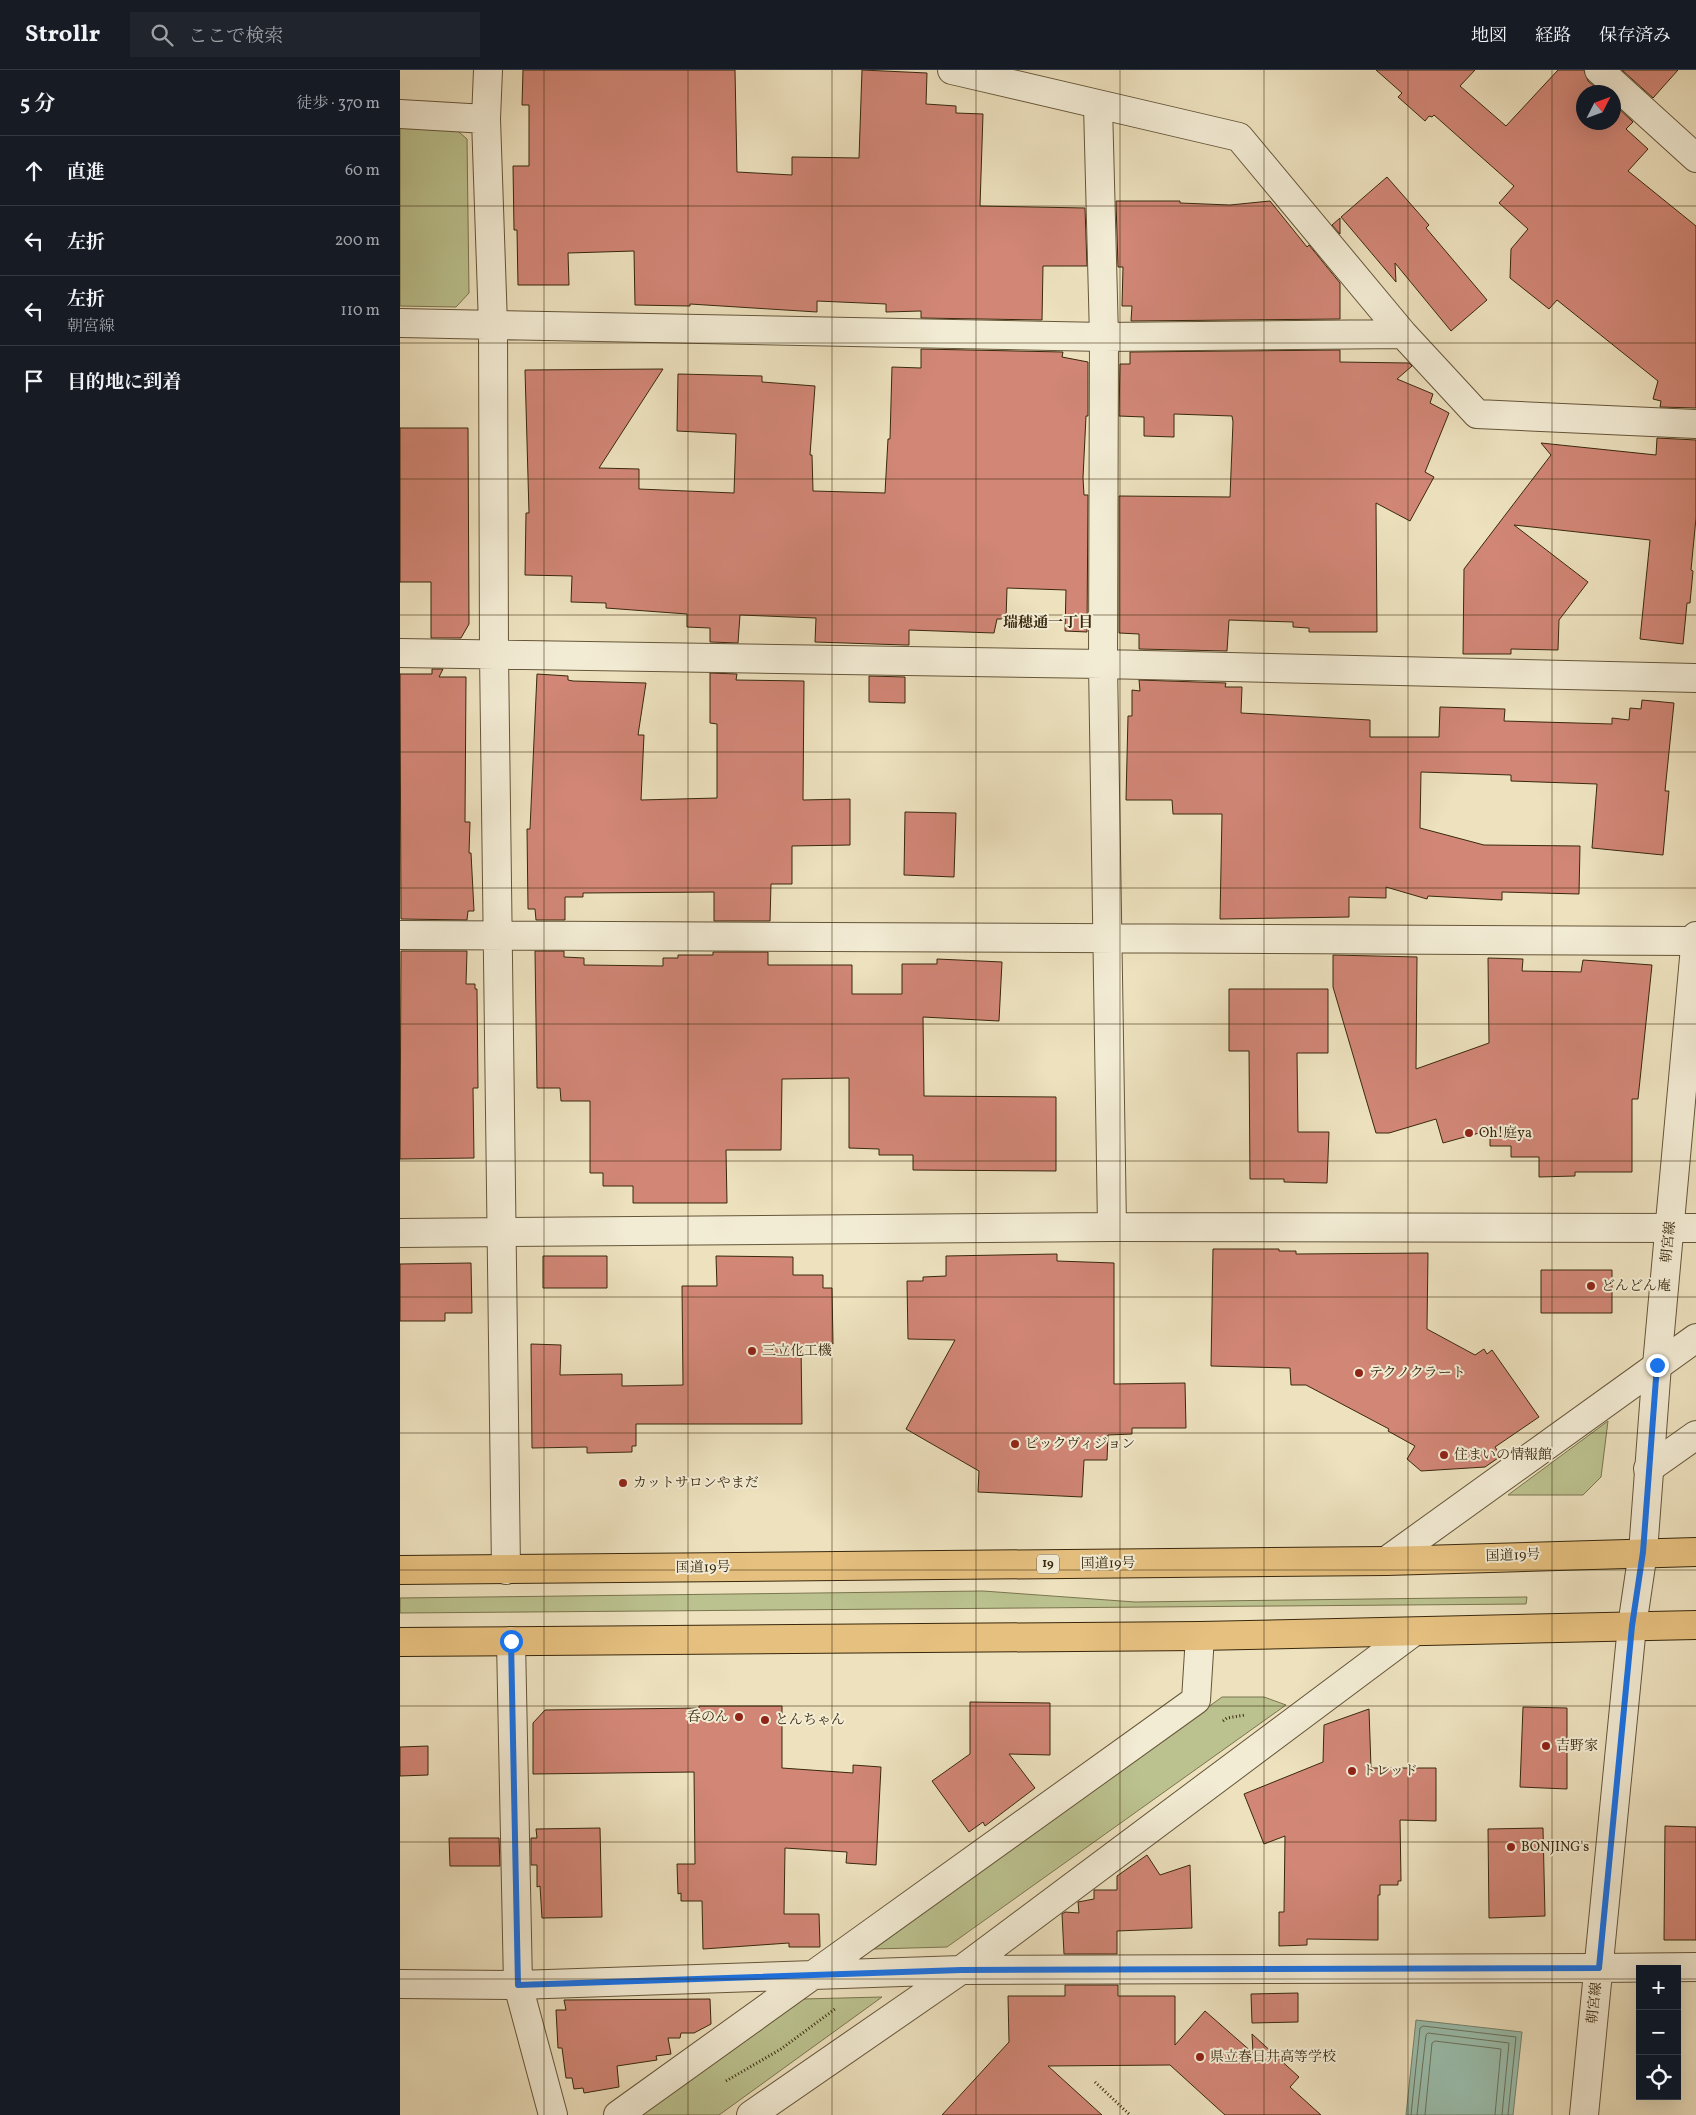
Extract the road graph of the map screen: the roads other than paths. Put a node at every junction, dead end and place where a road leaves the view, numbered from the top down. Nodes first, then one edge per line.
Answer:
1 (488, 70) edge
2 (952, 70) edge
3 (1599, 70) edge
4 (1098, 105) junction
5 (400, 114) edge
6 (486, 119) junction
7 (1696, 158) edge
8 (400, 323) edge
9 (493, 325) junction
10 (1403, 334) junction
11 (1104, 337) junction
12 (1696, 424) edge
13 (400, 653) edge
14 (494, 654) junction
15 (1103, 664) junction
16 (1696, 678) edge
17 (400, 935) edge
18 (498, 935) junction
19 (1696, 936) edge
20 (1107, 938) junction
21 (1695, 941) edge
22 (1112, 1227) junction
23 (1683, 1228) edge
24 (502, 1231) junction
25 (400, 1233) edge
26 (1696, 1338) edge
27 (1657, 1365) junction
28 (1696, 1435) edge
29 (1648, 1469) junction
30 (1643, 1552) junction
31 (1696, 1552) edge
32 (1386, 1561) junction
33 (400, 1570) edge
34 (506, 1570) junction
35 (1696, 1625) edge
36 (1632, 1626) junction
37 (1412, 1633) junction
38 (1200, 1636) junction
39 (511, 1641) junction
40 (400, 1642) edge
41 (1696, 1967) edge
42 (1599, 1968) junction
43 (961, 1970) junction
44 (813, 1975) junction
45 (400, 1984) edge
46 (518, 1985) junction
47 (553, 2115) edge
48 (618, 2115) edge
49 (751, 2115) edge
50 (1584, 2115) edge

1 - 6 street
2 - 4 street
3 - 7 street
4 - 10 street
4 - 11 street
5 - 6 street
6 - 9 street
8 - 9 street
9 - 11 street
9 - 14 street
10 - 11 street
10 - 12 street
11 - 15 street
13 - 14 street
14 - 15 street
14 - 18 street
15 - 16 street
15 - 20 street
17 - 18 street
18 - 20 street
18 - 24 street
19 - 21 street, 朝宮線
20 - 21 street
20 - 22 street
21 - 23 street, 朝宮線
22 - 23 street
22 - 24 street
23 - 27 street, 朝宮線
24 - 25 street
24 - 34 street
26 - 27 street
27 - 29 street, 朝宮線
27 - 32 street
28 - 29 street
29 - 30 street, 朝宮線
30 - 31 highway, 国道19号 / 19
30 - 32 highway, 国道19号 / 19
30 - 36 street, 朝宮線
32 - 34 highway, 国道19号 / 19
33 - 34 highway, 国道19号 / 19
35 - 36 highway
36 - 37 highway
36 - 42 street, 朝宮線
37 - 38 highway
37 - 43 street
38 - 39 highway
38 - 44 street
39 - 40 highway
39 - 46 street
41 - 42 street
42 - 43 street
42 - 50 street, 朝宮線
43 - 44 street
43 - 49 street
44 - 46 street
44 - 48 street
45 - 46 street
46 - 47 street

